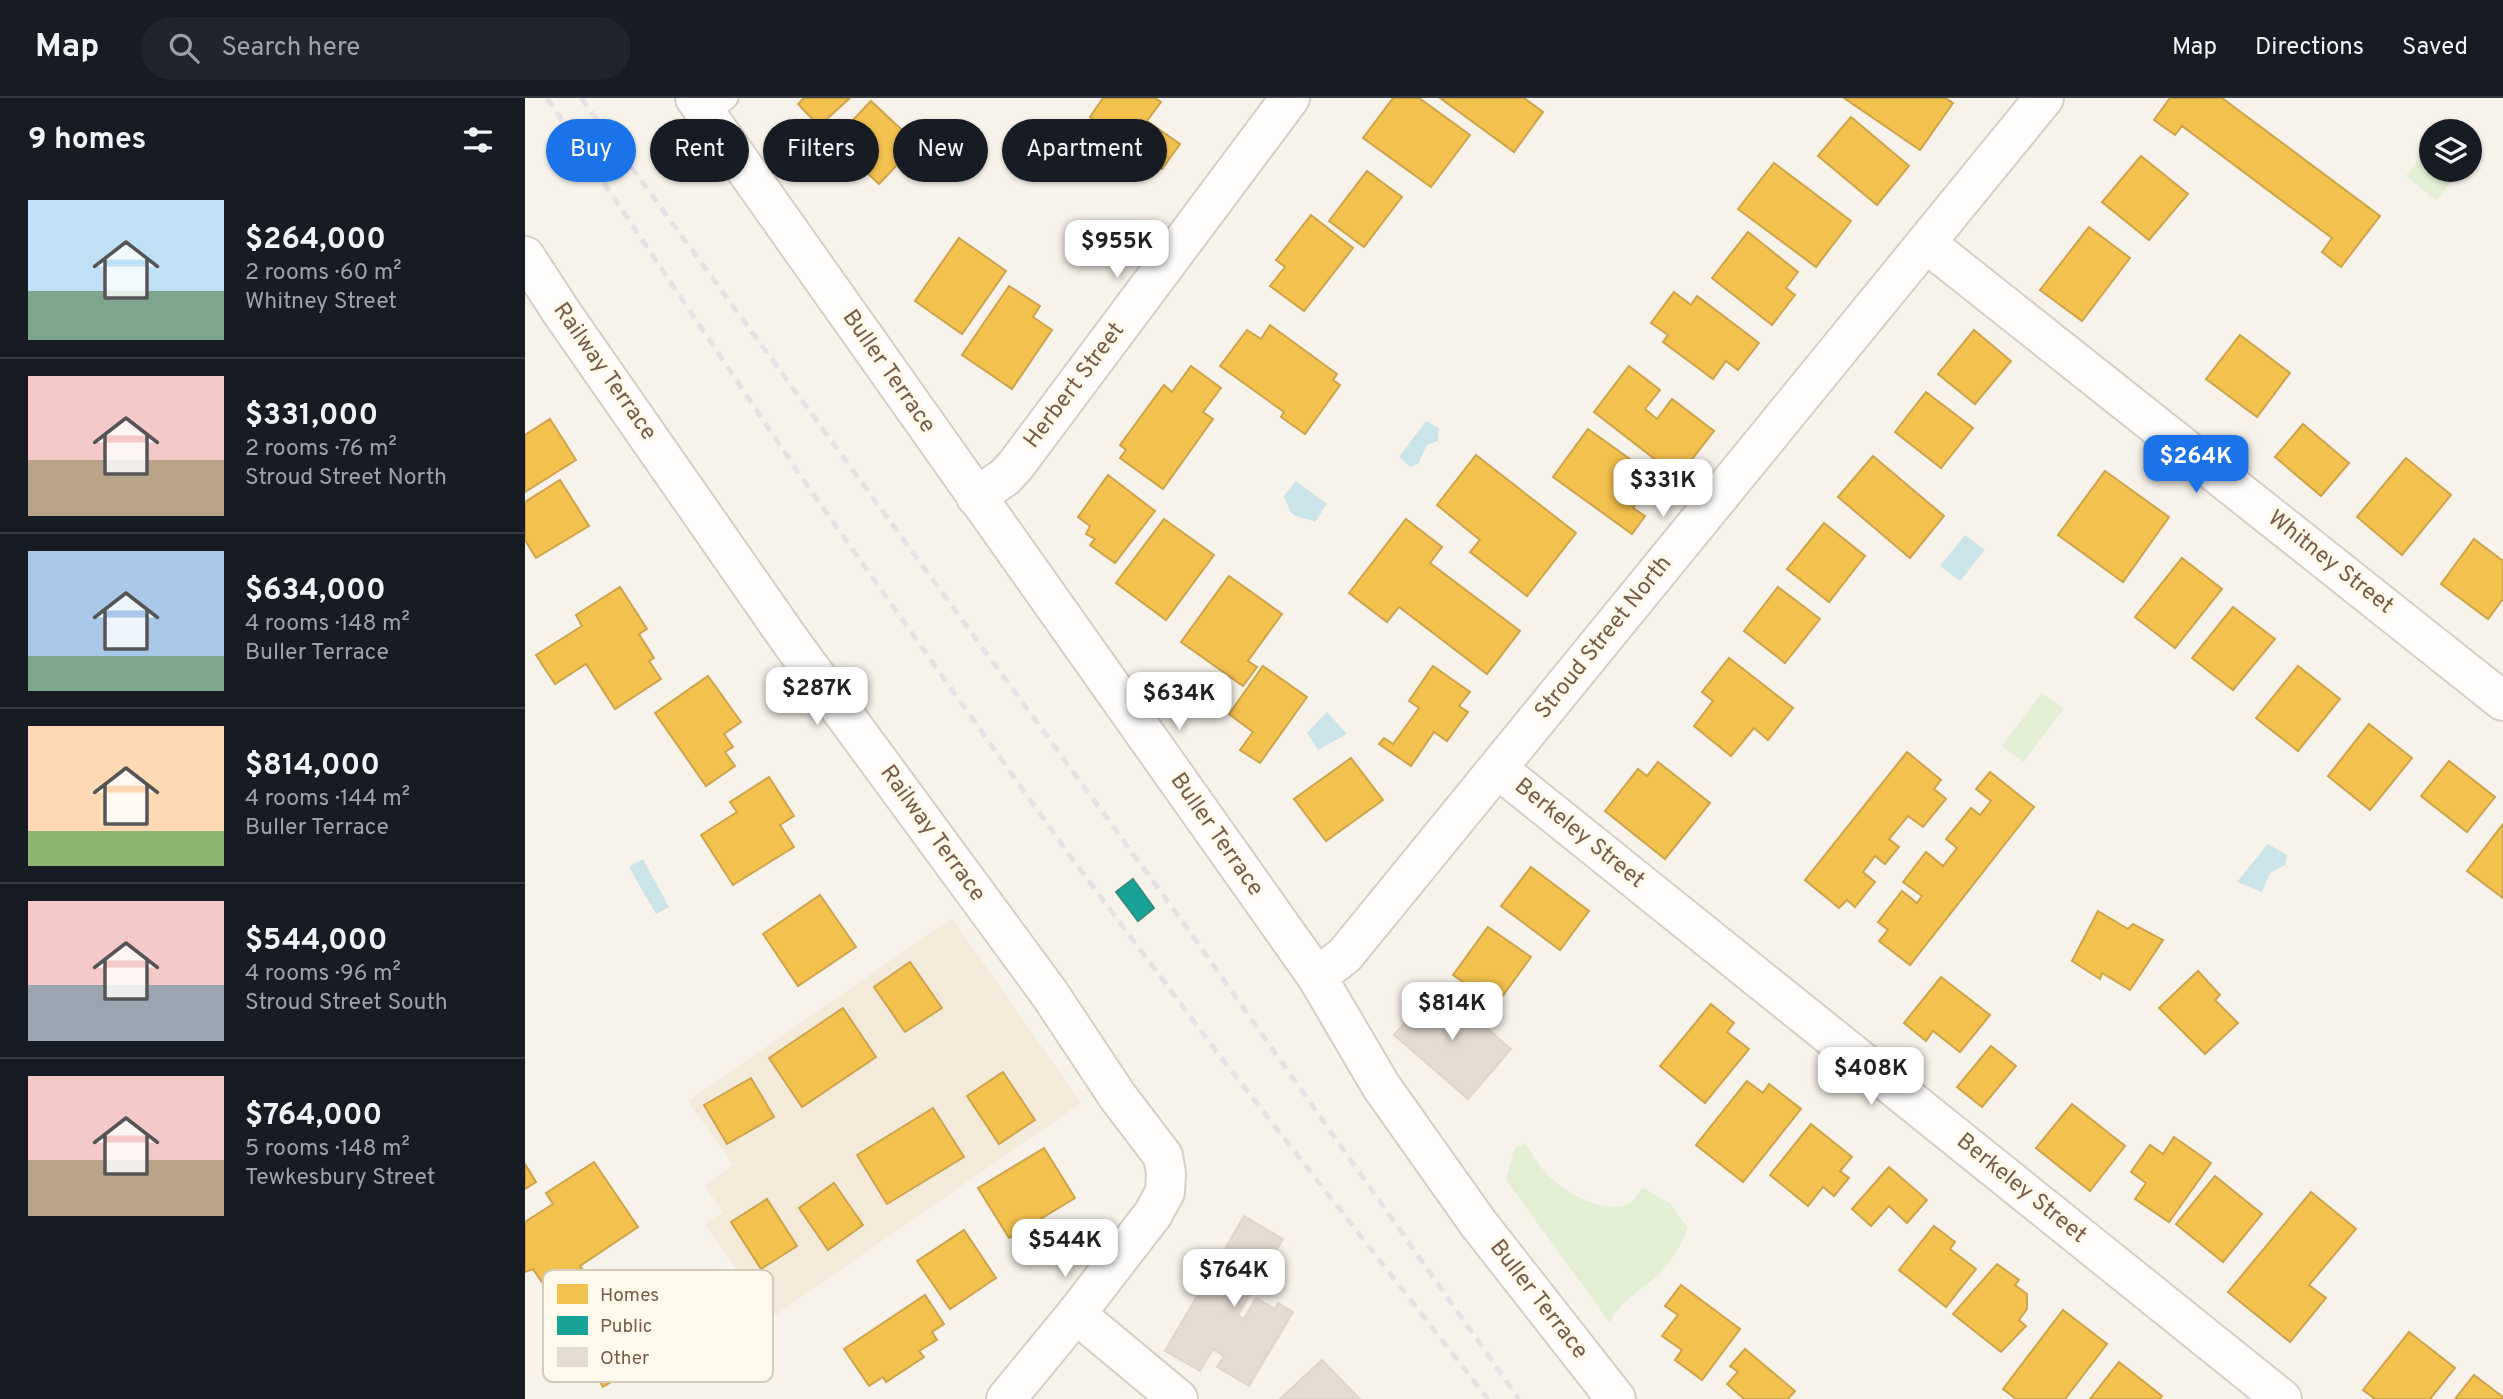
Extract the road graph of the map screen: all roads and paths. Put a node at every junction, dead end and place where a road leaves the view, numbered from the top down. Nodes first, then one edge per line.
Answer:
1 (1290, 98) edge
2 (2043, 98) edge
3 (710, 104) edge
4 (1926, 243) junction
5 (525, 256) edge
6 (977, 498) junction
7 (2503, 701) edge
8 (1498, 769) junction
9 (1317, 977) junction
10 (1076, 1314) junction
11 (1006, 1399) edge
12 (1178, 1399) edge
13 (1616, 1399) edge
14 (2282, 1399) edge

1 - 6 street, Herbert Street
2 - 4 street, Stroud Street North
3 - 6 street, Buller Terrace
4 - 7 street, Whitney Street
4 - 8 street, Stroud Street North
5 - 10 street, Railway Terrace
6 - 9 street, Buller Terrace
8 - 9 street, Stroud Street North
8 - 14 street, Berkeley Street
9 - 13 street, Buller Terrace
10 - 11 street
10 - 12 street

